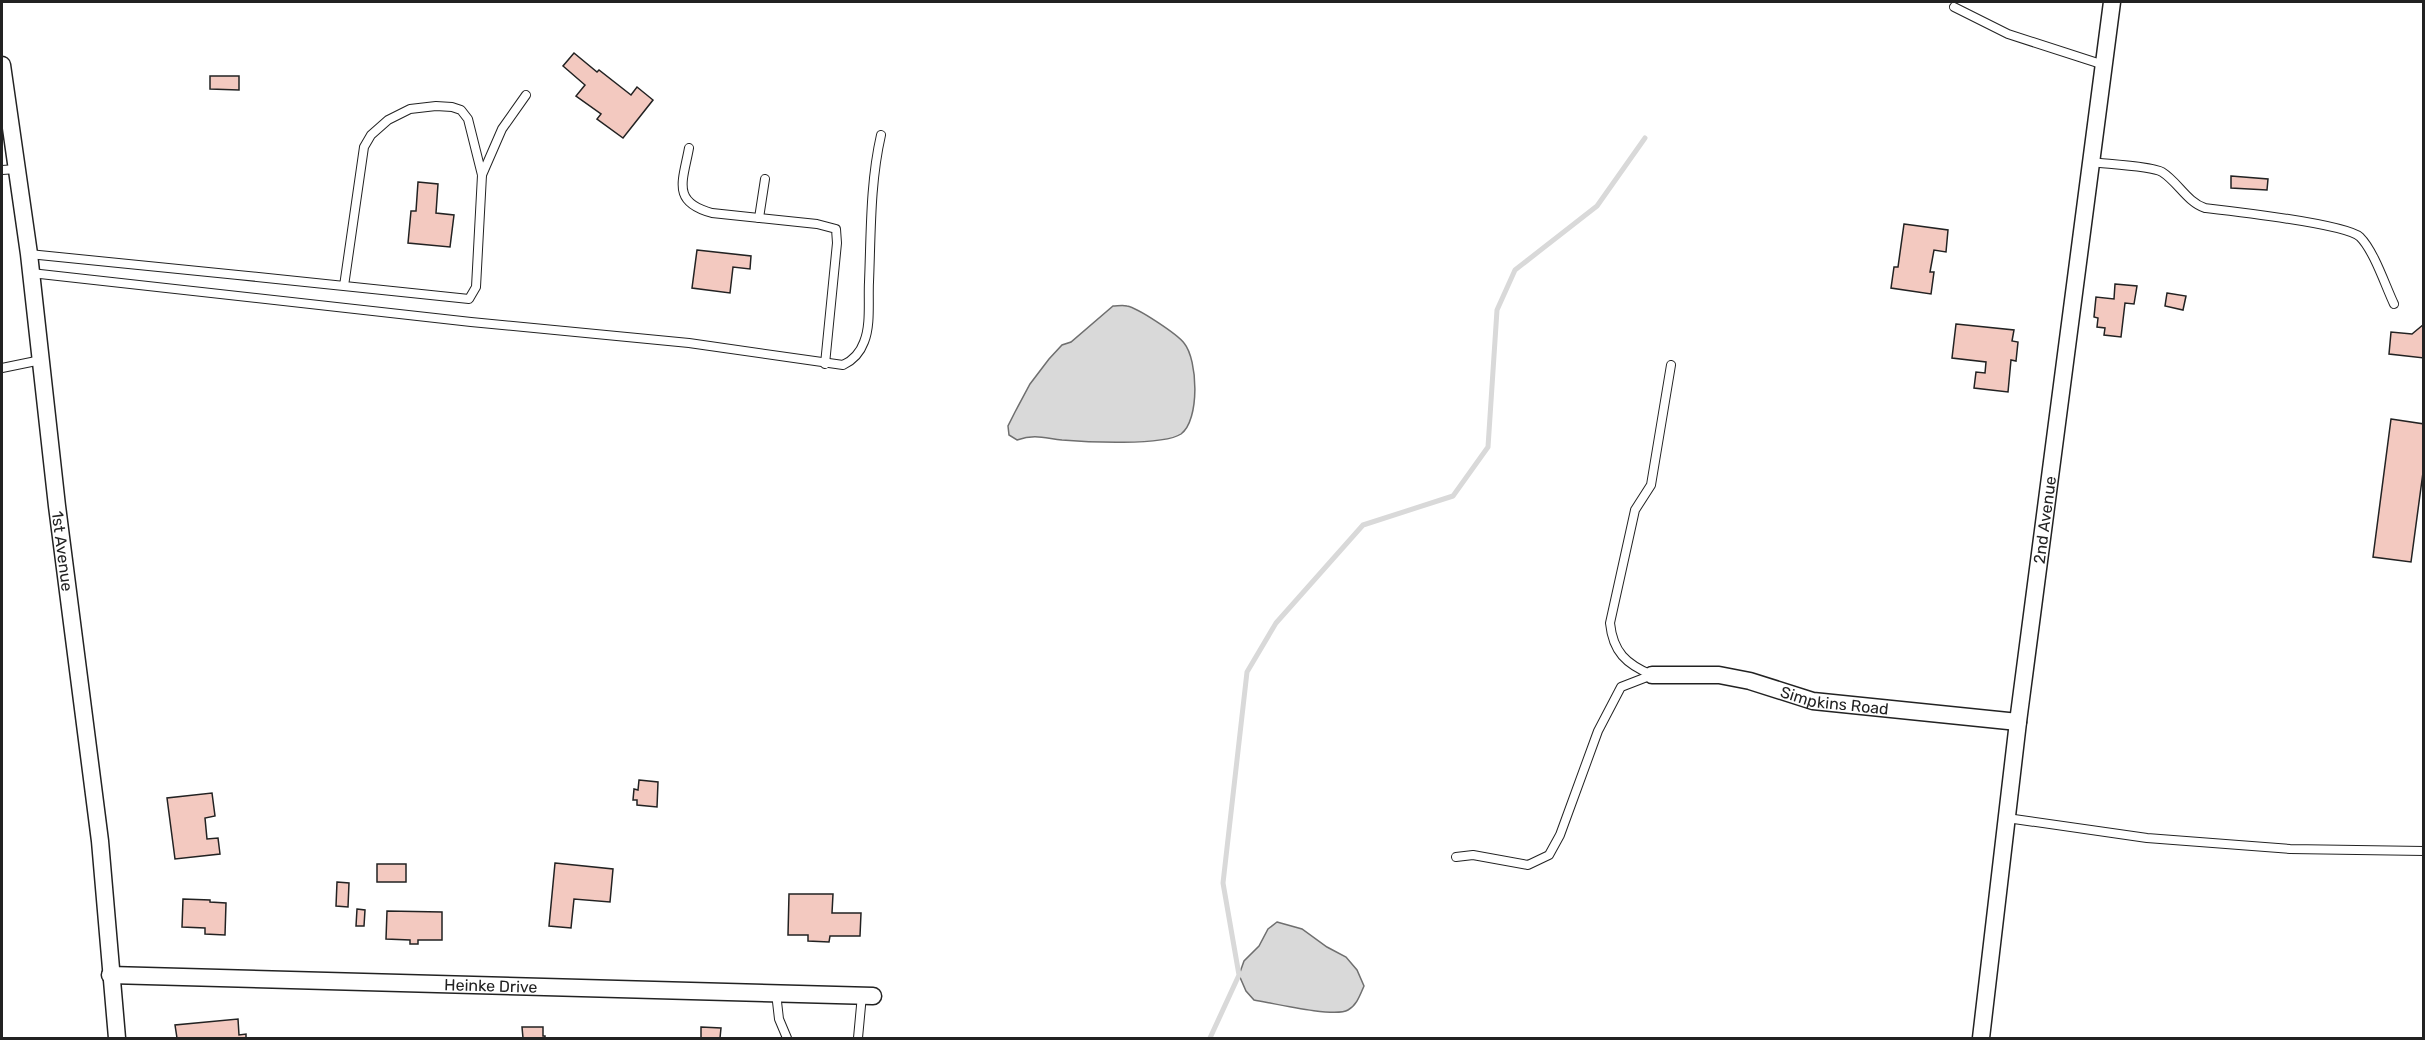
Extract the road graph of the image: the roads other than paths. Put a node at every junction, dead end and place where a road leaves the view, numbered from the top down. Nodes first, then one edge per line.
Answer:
1 (2112, 2) edge
2 (1954, 7) dead end
3 (2104, 64) junction
4 (2, 65) edge
5 (526, 95) dead end
6 (6, 128) edge
7 (881, 135) dead end
8 (688, 148) dead end
9 (2091, 162) junction
10 (9, 169) edge
11 (483, 175) junction
12 (765, 179) dead end
13 (759, 218) junction
14 (29, 254) junction
15 (32, 273) junction
16 (344, 286) junction
17 (2394, 304) dead end
18 (42, 360) junction
19 (825, 364) junction
20 (1671, 365) dead end
21 (2, 368) edge
22 (1652, 675) junction
23 (2018, 722) junction
24 (2007, 818) junction
25 (2424, 851) edge
26 (1456, 856) dead end
27 (110, 975) junction
28 (776, 993) junction
29 (867, 996) joint
30 (117, 1038) edge
31 (787, 1038) edge
32 (858, 1038) edge
33 (1981, 1038) edge

1 - 3 street, 2nd Avenue
2 - 3 lane
3 - 9 street, 2nd Avenue
4 - 6 street, 1st Avenue
5 - 11 lane
6 - 10 street, 1st Avenue
7 - 19 lane
8 - 13 lane
9 - 17 lane
9 - 23 street, 2nd Avenue
10 - 14 street, 1st Avenue
11 - 16 lane
11 - 16 lane
12 - 13 lane
13 - 19 lane
14 - 15 street, 1st Avenue
14 - 16 lane
15 - 18 street, 1st Avenue
15 - 19 lane
18 - 21 lane
18 - 27 street, 1st Avenue
20 - 22 lane
22 - 23 street, Simpkins Road
22 - 26 lane
23 - 24 street, 2nd Avenue
24 - 25 lane
24 - 33 street, 2nd Avenue
27 - 28 street, Heinke Drive
27 - 30 street, 1st Avenue
28 - 29 street, Heinke Drive
28 - 31 lane
29 - 32 lane

